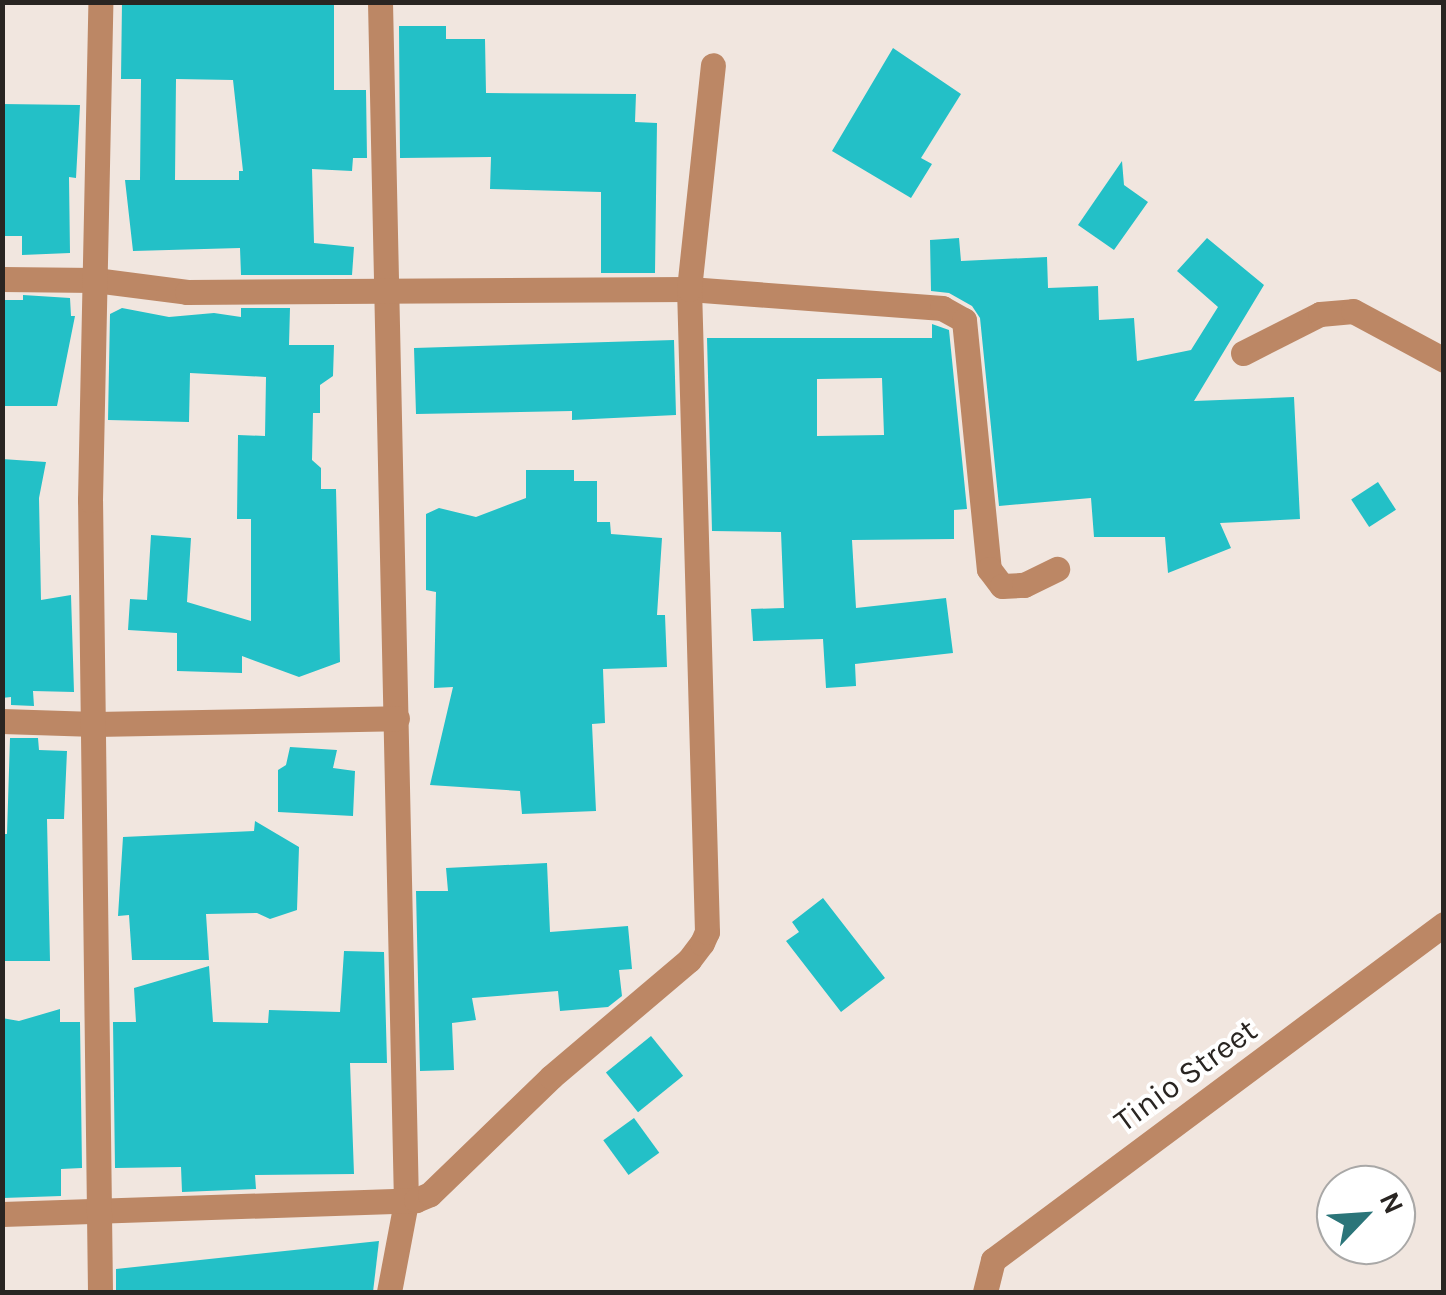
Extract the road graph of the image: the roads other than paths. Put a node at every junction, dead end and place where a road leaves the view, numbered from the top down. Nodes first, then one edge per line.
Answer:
1 (100, 2) edge
2 (380, 2) edge
3 (713, 65) dead end
4 (2, 279) edge
5 (95, 280) junction
6 (689, 289) junction
7 (386, 290) junction
8 (1244, 354) dead end
9 (1444, 360) edge
10 (1056, 569) dead end
11 (397, 718) junction
12 (2, 722) edge
13 (95, 724) junction
14 (1444, 924) edge
15 (406, 1202) junction
16 (101, 1211) junction
17 (2, 1214) edge
18 (100, 1292) edge
19 (389, 1292) edge
20 (985, 1292) edge

1 - 5 street
2 - 7 street
3 - 6 street
4 - 5 street
5 - 7 street
5 - 13 street
6 - 7 street
6 - 10 street
6 - 15 street
7 - 11 street
8 - 9 street
11 - 13 street
11 - 15 street
12 - 13 street
13 - 16 street
14 - 20 street, Tinio Street
15 - 16 street
15 - 19 street
16 - 17 street
16 - 18 street

